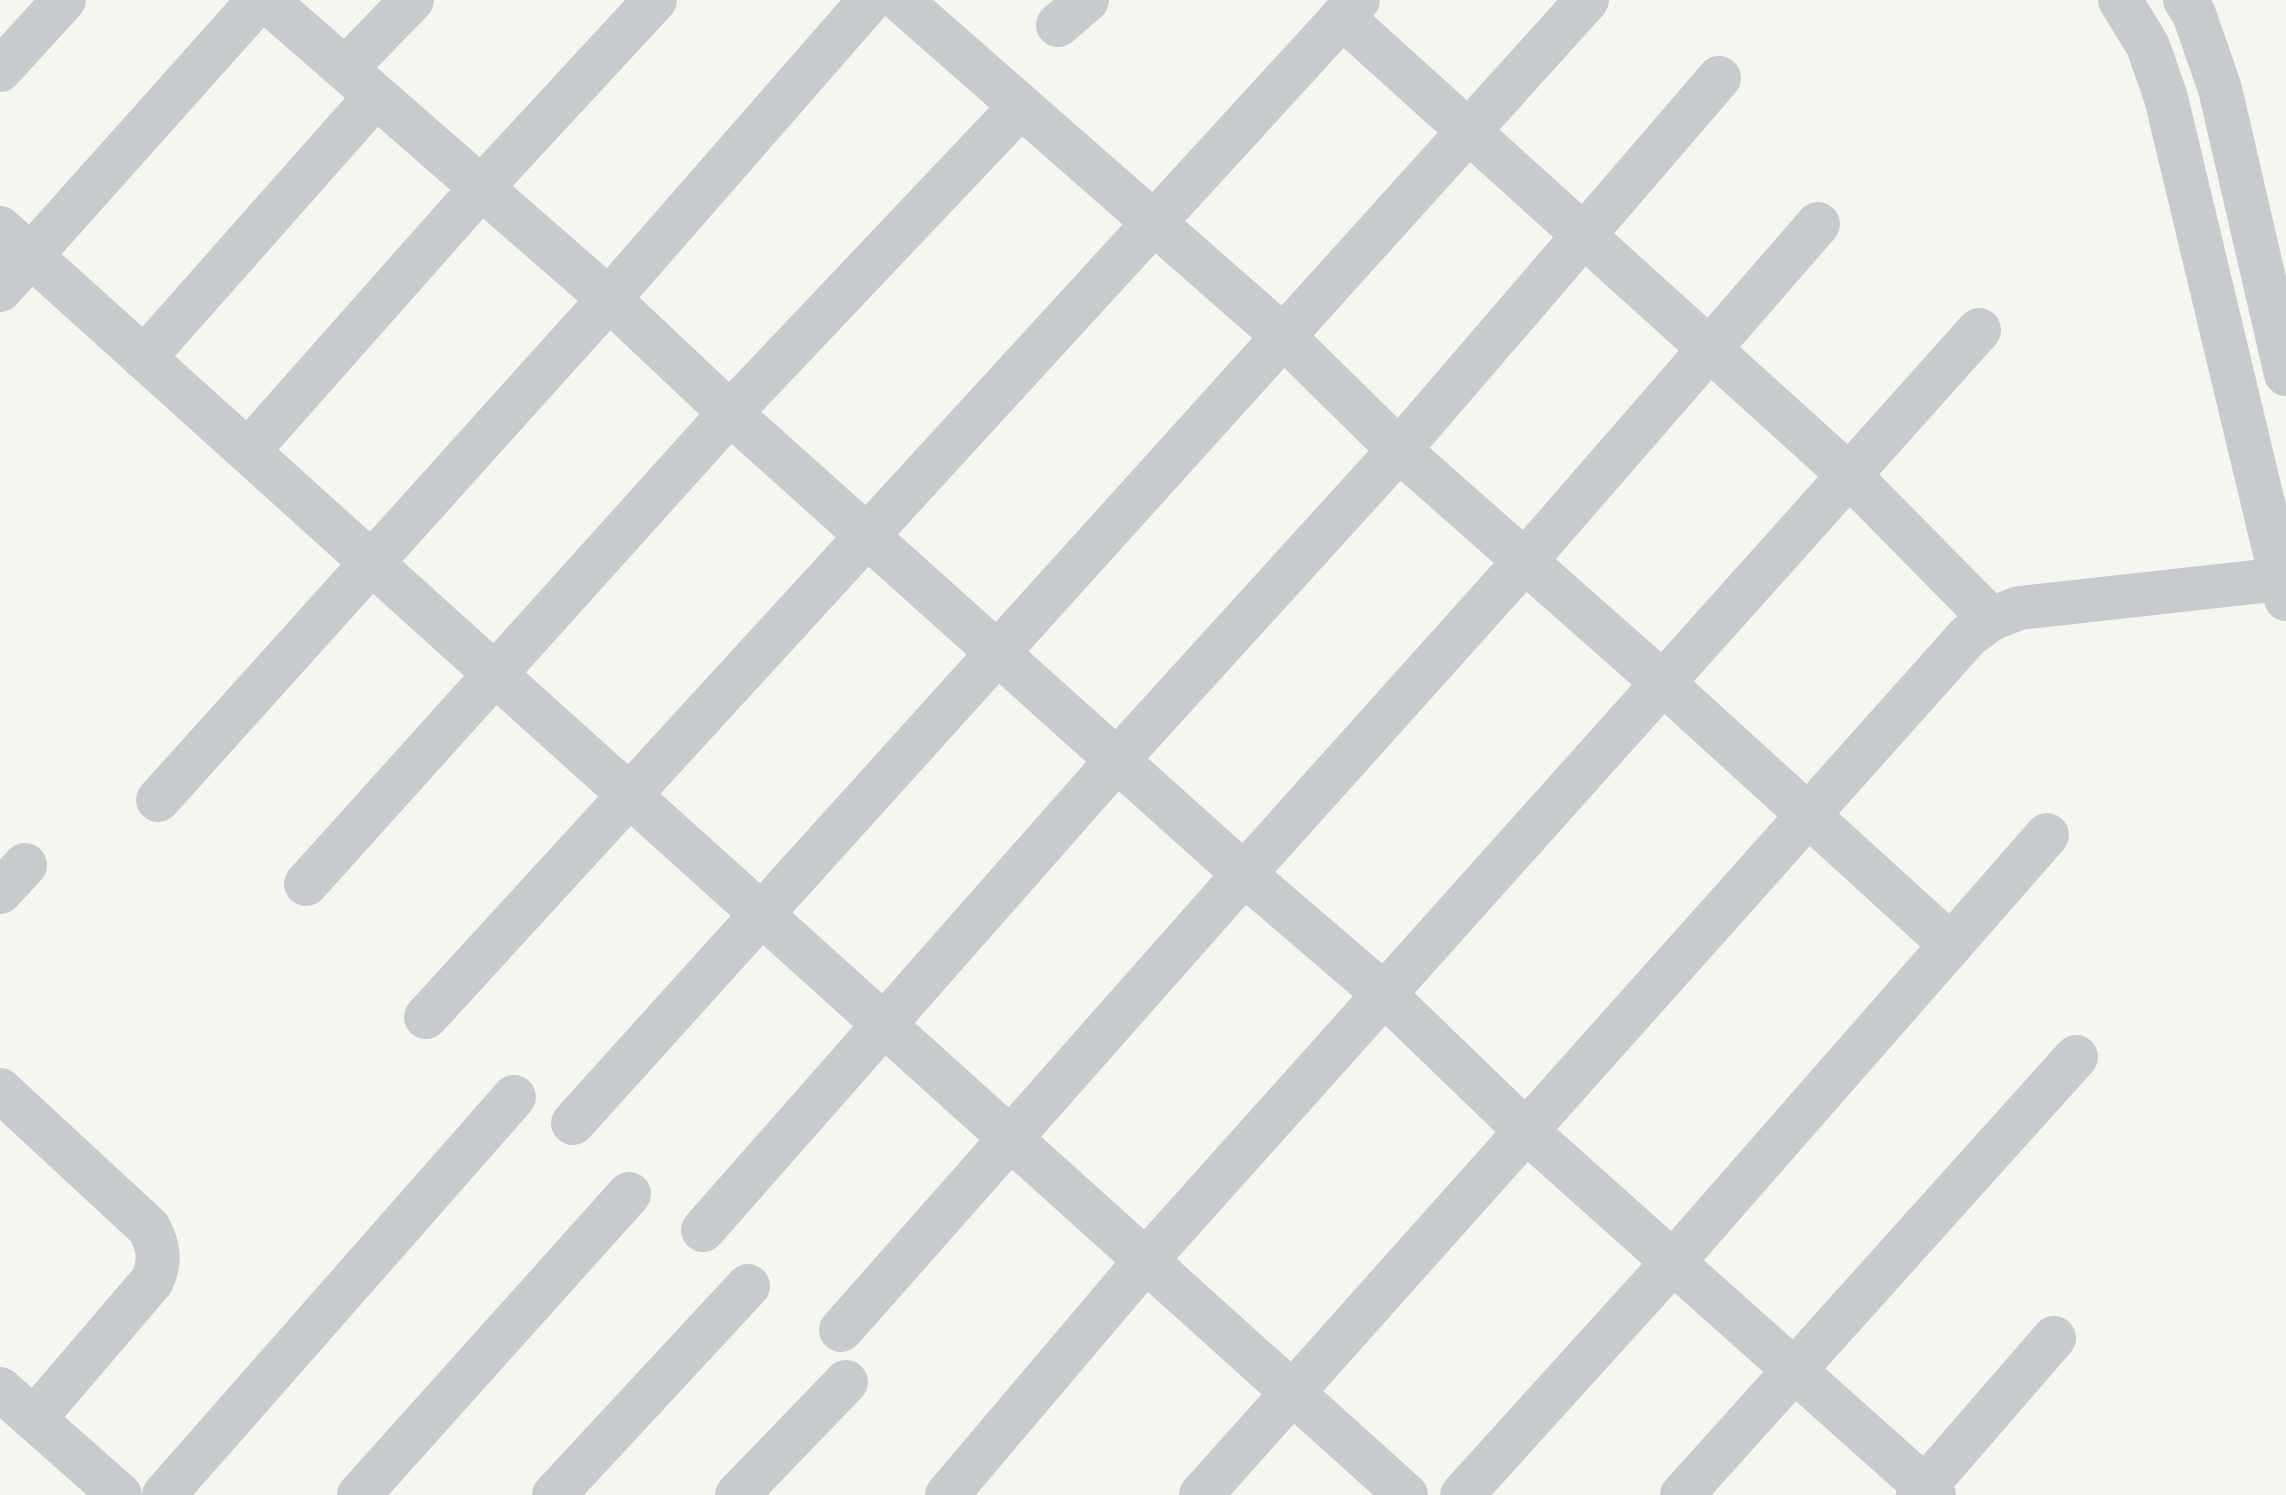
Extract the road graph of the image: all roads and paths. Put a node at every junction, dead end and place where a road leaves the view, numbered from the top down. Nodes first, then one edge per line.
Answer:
1 (64, 0) edge
2 (259, 0) edge
3 (266, 0) edge
4 (412, 0) edge
5 (655, 0) edge
6 (870, 0) edge
7 (900, 0) edge
8 (1587, 0) edge
9 (2120, 0) edge
10 (2196, 5) edge
11 (1350, 8) edge
12 (2148, 46) junction
13 (0, 70) edge
14 (1719, 78) dead end
15 (360, 82) junction
16 (1021, 106) junction
17 (1469, 131) junction
18 (481, 188) junction
19 (1155, 222) junction
20 (1818, 224) dead end
21 (1583, 236) junction
22 (16, 242) edge
23 (0, 290) edge
24 (609, 299) junction
25 (1979, 330) dead end
26 (1283, 336) junction
27 (1708, 350) junction
28 (144, 358) junction
29 (2286, 374) edge
30 (730, 413) junction
31 (1399, 450) junction
32 (248, 451) junction
33 (1849, 475) junction
34 (867, 535) junction
35 (1525, 561) junction
36 (372, 564) junction
37 (2284, 589) edge
38 (1991, 619) junction
39 (998, 653) junction
40 (495, 674) junction
41 (1663, 683) junction
42 (1117, 760) junction
43 (630, 795) junction
44 (158, 800) dead end
45 (1808, 813) junction
46 (2047, 835) dead end
47 (1244, 874) junction
48 (306, 884) dead end
49 (761, 915) junction
50 (1951, 945) junction
51 (1384, 994) junction
52 (426, 1017) dead end
53 (884, 1025) junction
54 (2076, 1057) dead end
55 (0, 1090) edge
56 (514, 1097) dead end
57 (573, 1123) dead end
58 (1525, 1130) junction
59 (1010, 1138) junction
60 (629, 1194) dead end
61 (703, 1230) dead end
62 (1147, 1259) junction
63 (1674, 1261) junction
64 (748, 1286) dead end
65 (841, 1330) dead end
66 (2054, 1338) dead end
67 (1795, 1369) junction
68 (846, 1382) dead end
69 (0, 1389) edge
70 (1294, 1393) junction
71 (34, 1419) junction
72 (562, 1492) edge
73 (1926, 1492) edge
74 (120, 1495) edge
75 (164, 1495) edge
76 (359, 1495) edge
77 (737, 1495) edge
78 (947, 1495) edge
79 (1201, 1495) edge
80 (1406, 1495) edge
81 (1462, 1495) edge
82 (1682, 1495) edge

1 - 13 street
2 - 22 street
3 - 15 street
4 - 15 street
5 - 18 street
6 - 24 street
7 - 16 street
8 - 17 street
9 - 12 street
10 - 12 street
10 - 29 street
11 - 17 street
11 - 19 street
12 - 37 street
14 - 21 street
15 - 18 street
15 - 28 street
16 - 19 street
16 - 30 street
17 - 21 street
17 - 26 street
18 - 24 street
18 - 32 street
19 - 26 street
19 - 34 street
20 - 27 street
21 - 27 street
21 - 31 street
22 - 23 street
22 - 28 street
24 - 30 street
24 - 36 street
25 - 33 street
26 - 31 street
26 - 39 street
27 - 33 street
27 - 35 street
28 - 32 street
30 - 34 street
30 - 40 street
31 - 35 street
31 - 42 street
32 - 36 street
33 - 38 street
33 - 41 street
34 - 39 street
34 - 43 street
35 - 41 street
35 - 47 street
36 - 40 street
36 - 44 street
37 - 38 street
38 - 45 street
39 - 42 street
39 - 49 street
40 - 43 street
40 - 48 street
41 - 45 street
41 - 51 street
42 - 47 street
42 - 53 street
43 - 49 street
43 - 52 street
45 - 50 street
45 - 58 street
46 - 50 street
47 - 51 street
47 - 59 street
49 - 53 street
49 - 57 street
50 - 63 street
51 - 58 street
51 - 62 street
53 - 59 street
53 - 61 street
54 - 67 street
55 - 71 street
56 - 75 street
58 - 63 street
58 - 70 street
59 - 62 street
59 - 65 street
60 - 76 street
62 - 70 street
62 - 78 street
63 - 67 street
63 - 81 street
64 - 72 street
66 - 73 street
67 - 73 street
67 - 82 street
68 - 77 street
69 - 71 street
70 - 79 street
70 - 80 street
71 - 74 street

